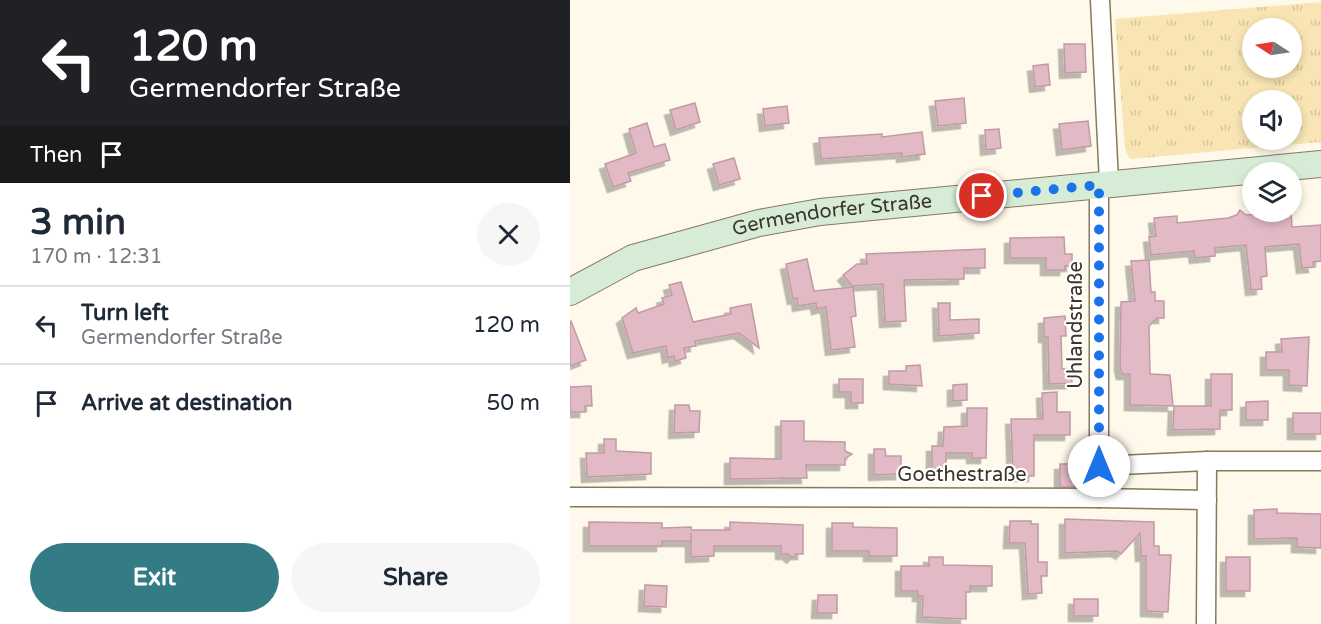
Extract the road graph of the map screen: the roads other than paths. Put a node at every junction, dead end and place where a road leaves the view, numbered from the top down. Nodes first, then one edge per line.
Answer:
1 (1100, 0) edge
2 (1321, 164) edge
3 (1104, 183) junction
4 (570, 292) edge
5 (1207, 461) junction
6 (1321, 461) edge
7 (1099, 466) junction
8 (570, 496) edge
9 (1099, 498) junction
10 (1207, 500) junction
11 (1206, 624) edge

1 - 3 street, Uhlandstraße
2 - 3 main road, Germendorfer Straße
3 - 4 main road, Germendorfer Straße
3 - 7 street, Uhlandstraße
5 - 6 street
5 - 7 street
5 - 10 street
7 - 9 street
8 - 9 street, Goethestraße
9 - 10 street
10 - 11 street

